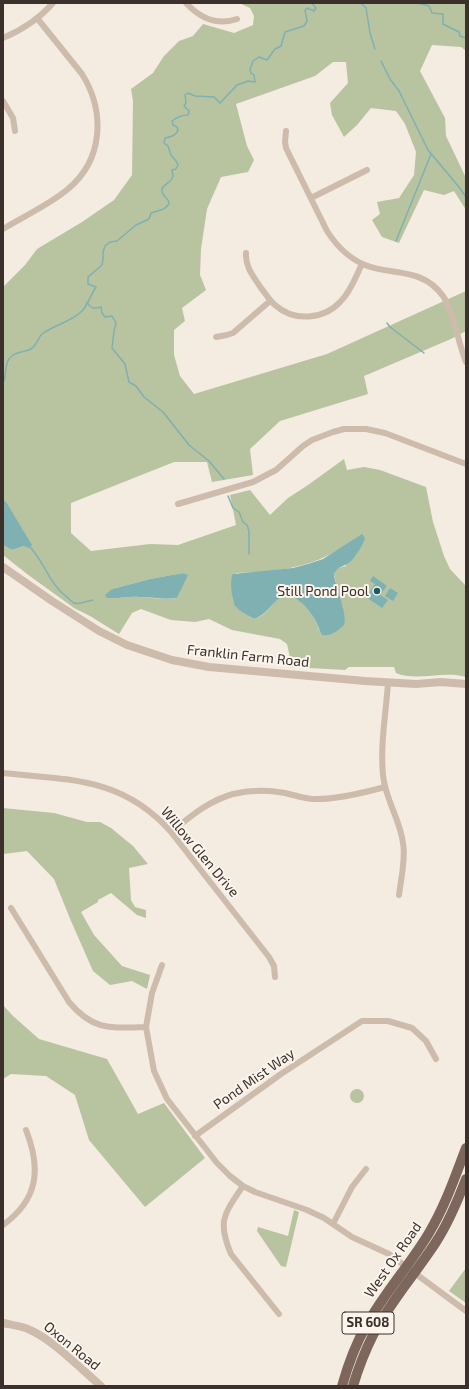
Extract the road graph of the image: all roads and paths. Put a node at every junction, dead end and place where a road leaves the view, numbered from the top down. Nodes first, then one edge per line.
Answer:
1 (53, 3) edge
2 (186, 3) edge
3 (37, 18) junction
4 (237, 19) dead end
5 (3, 38) edge
6 (3, 101) edge
7 (16, 131) dead end
8 (286, 131) dead end
9 (367, 170) dead end
10 (310, 198) junction
11 (3, 229) edge
12 (246, 253) dead end
13 (362, 264) junction
14 (270, 301) junction
15 (216, 337) dead end
16 (466, 362) edge
17 (466, 464) edge
18 (178, 504) dead end
19 (3, 567) edge
20 (388, 683) junction
21 (466, 684) edge
22 (3, 773) edge
23 (385, 787) junction
24 (170, 832) junction
25 (399, 895) dead end
26 (11, 908) dead end
27 (162, 964) dead end
28 (275, 976) dead end
29 (146, 1027) junction
30 (436, 1059) dead end
31 (26, 1130) dead end
32 (195, 1136) junction
33 (466, 1148) edge
34 (366, 1169) dead end
35 (466, 1179) edge
36 (243, 1186) junction
37 (333, 1224) junction
38 (3, 1225) edge
39 (406, 1266) junction
40 (414, 1273) junction
41 (466, 1311) edge
42 (279, 1314) dead end
43 (3, 1323) edge
44 (101, 1386) edge
45 (342, 1386) edge
46 (353, 1386) edge

1 - 3 street
2 - 4 street
3 - 5 street
3 - 11 street
6 - 7 street
8 - 10 street
9 - 10 street
10 - 13 street
12 - 14 street
13 - 14 street
13 - 16 street
14 - 15 street
17 - 18 street
19 - 20 street, Franklin Farm Road
20 - 21 street, Franklin Farm Road
20 - 23 street
22 - 24 street, Willow Glen Drive
23 - 24 street
23 - 25 street
24 - 28 street, Willow Glen Drive
26 - 29 street
27 - 29 street
29 - 32 street
30 - 32 street, Pond Mist Way
31 - 38 street
32 - 36 street
33 - 39 main road, West Ox Road / SR 608
34 - 37 street
35 - 40 main road, West Ox Road / SR 608
36 - 37 street
36 - 42 street
37 - 39 street
39 - 40 street
39 - 45 main road, West Ox Road / SR 608
40 - 41 street
40 - 46 main road, West Ox Road / SR 608
43 - 44 street, Oxon Road

